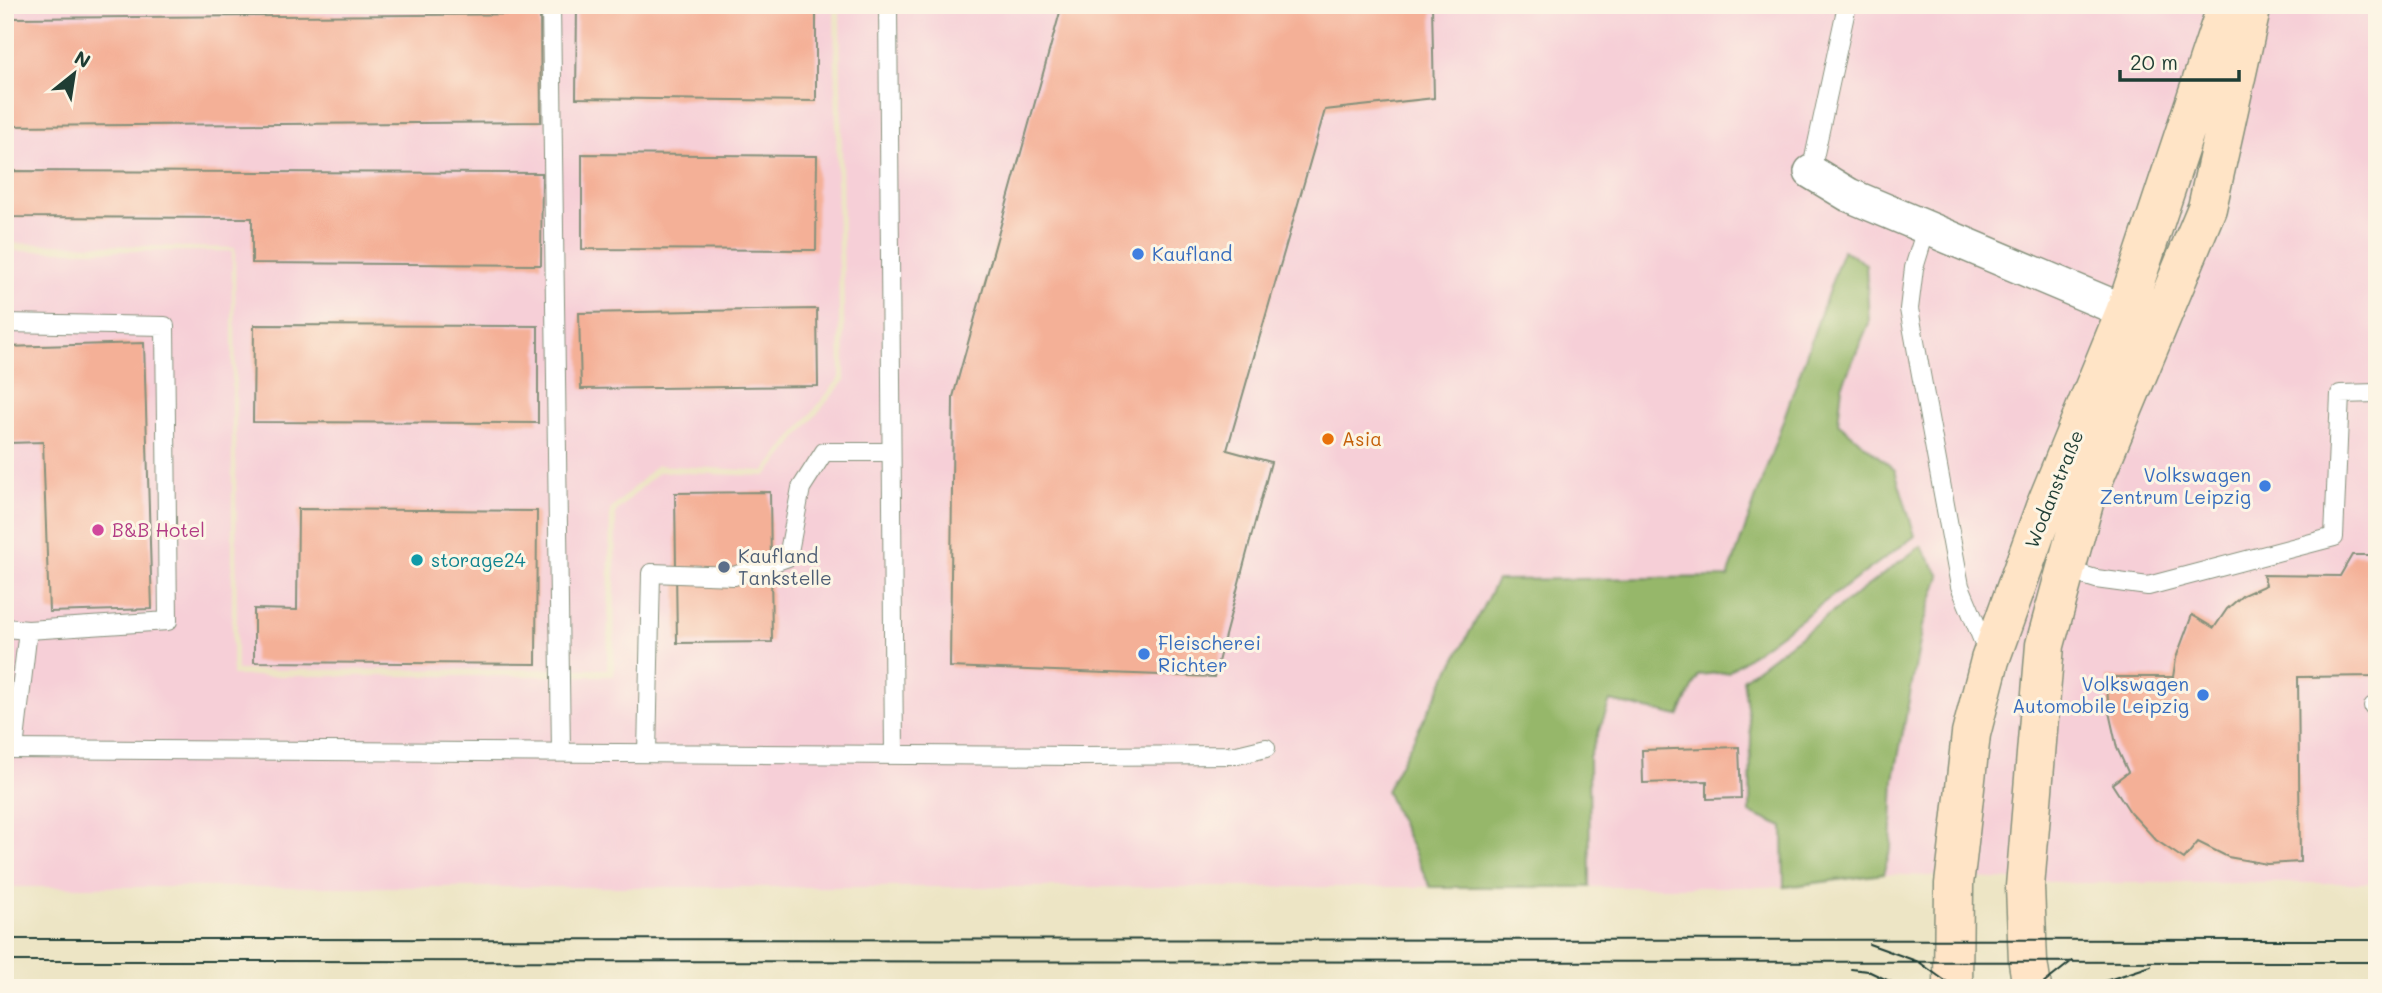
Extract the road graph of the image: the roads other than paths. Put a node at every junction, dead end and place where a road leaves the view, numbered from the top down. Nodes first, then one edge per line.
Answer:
1 (551, 5) edge
2 (888, 5) edge
3 (1847, 5) edge
4 (2227, 5) edge
5 (2252, 5) edge
6 (1811, 172) joint
7 (1926, 229) junction
8 (2141, 318) junction
9 (5, 323) edge
10 (2377, 393) edge
11 (891, 452) junction
12 (2066, 570) junction
13 (5, 628) edge
14 (28, 630) junction
15 (1990, 660) junction
16 (1266, 748) dead end
17 (10, 749) edge
18 (561, 752) junction
19 (647, 753) junction
20 (894, 755) junction
21 (1953, 988) edge
22 (2032, 988) edge

1 - 18 lane
2 - 11 lane
3 - 6 lane
4 - 8 street, Wodanstraße
5 - 8 street, Wodanstraße
6 - 7 street
7 - 8 street
7 - 15 lane
8 - 12 street, Wodanstraße
8 - 15 street, Wodanstraße
9 - 14 lane
10 - 12 lane
11 - 19 lane
11 - 20 lane
12 - 22 street, Wodanstraße
13 - 14 lane
14 - 17 lane
15 - 21 street, Wodanstraße
16 - 20 lane
17 - 18 lane
18 - 19 lane
19 - 20 lane

